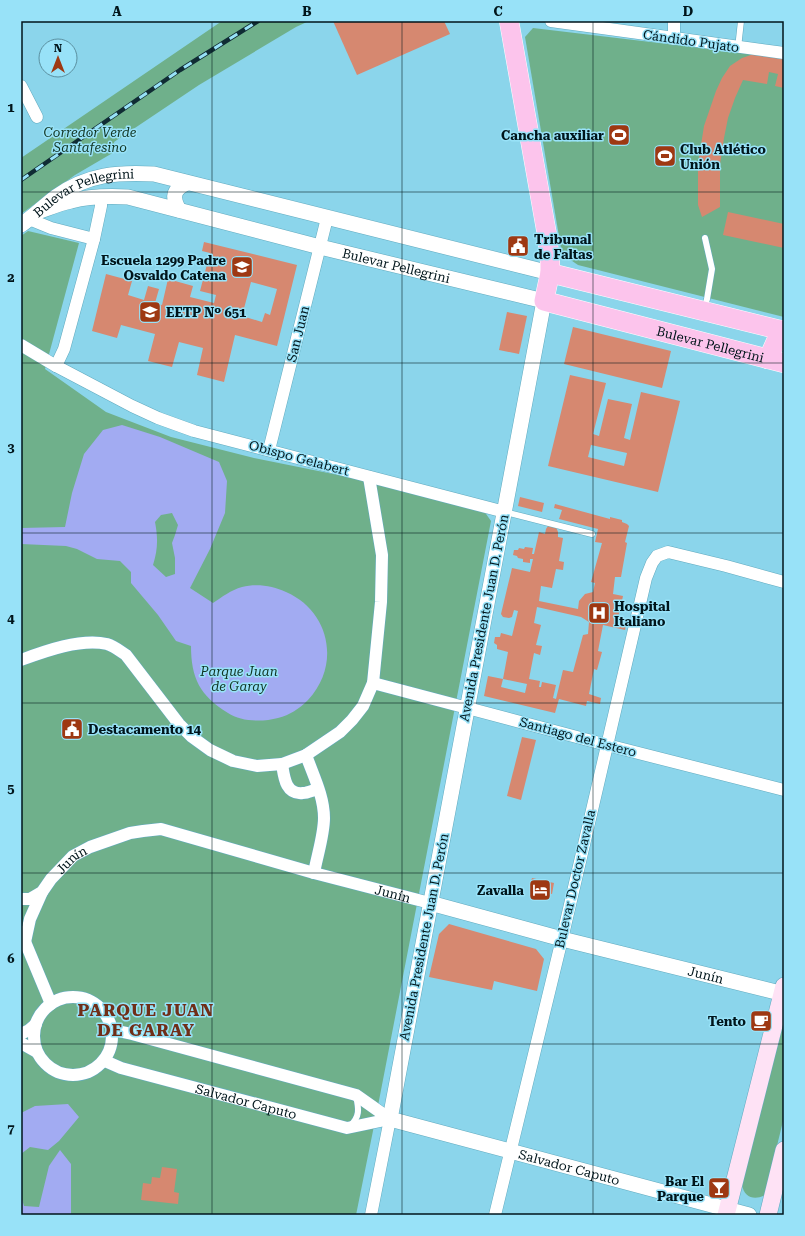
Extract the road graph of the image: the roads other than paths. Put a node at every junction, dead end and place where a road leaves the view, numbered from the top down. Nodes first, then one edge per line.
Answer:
1 (509, 21) edge
2 (551, 21) edge
3 (674, 21) edge
4 (741, 21) edge
5 (674, 39) junction
6 (738, 48) junction
7 (784, 53) edge
8 (21, 86) edge
9 (37, 117) dead end
10 (188, 183) junction
11 (100, 196) junction
12 (180, 210) junction
13 (327, 218) junction
14 (29, 219) edge
15 (705, 238) dead end
16 (94, 239) junction
17 (320, 247) junction
18 (550, 273) junction
19 (544, 301) junction
20 (704, 311) junction
21 (783, 328) edge
22 (21, 345) edge
23 (776, 361) edge
24 (56, 366) junction
25 (269, 450) junction
26 (369, 477) junction
27 (505, 512) junction
28 (592, 534) dead end
29 (784, 582) edge
30 (21, 660) edge
31 (373, 683) junction
32 (467, 708) junction
33 (607, 745) junction
34 (306, 755) junction
35 (282, 764) junction
36 (318, 789) junction
37 (784, 790) edge
38 (314, 873) junction
39 (42, 892) junction
40 (21, 899) edge
41 (430, 903) junction
42 (23, 937) edge
43 (562, 939) junction
44 (783, 991) edge
45 (51, 1004) junction
46 (36, 1024) junction
47 (112, 1030) junction
48 (21, 1034) edge
49 (21, 1043) edge
50 (37, 1052) junction
51 (104, 1061) junction
52 (356, 1095) junction
53 (390, 1119) junction
54 (347, 1128) junction
55 (784, 1150) edge
56 (510, 1151) junction
57 (727, 1212) edge
58 (371, 1215) edge
59 (495, 1215) edge
60 (749, 1215) edge
61 (768, 1215) edge

1 - 18 main road, Avenida Presidente Juan D. Perón
2 - 5 street, Cándido Pujato
3 - 5 street
4 - 6 lane
5 - 6 street, Cándido Pujato
6 - 7 street, Cándido Pujato
8 - 9 street
10 - 12 street
10 - 13 street, Bulevar Pellegrini
10 - 14 street, Bulevar Pellegrini
11 - 12 street, Bulevar Pellegrini
11 - 14 street, Bulevar Pellegrini
11 - 16 street
12 - 17 street, Bulevar Pellegrini
13 - 17 street, San Juan
13 - 18 street, Bulevar Pellegrini
14 - 16 street
15 - 20 lane
16 - 24 street
17 - 19 street, Bulevar Pellegrini
17 - 25 street, San Juan
18 - 19 main road, Avenida Presidente Juan D. Perón
18 - 20 main road, Bulevar Pellegrini
19 - 23 main road, Bulevar Pellegrini
19 - 27 street, Avenida Presidente Juan D. Perón
20 - 21 main road, Bulevar Pellegrini
21 - 23 main road
22 - 24 street, Obispo Gelabert
24 - 25 street, Obispo Gelabert
25 - 26 street, Obispo Gelabert
26 - 27 street, Obispo Gelabert
26 - 31 street
27 - 28 lane, Obispo Gelabert
27 - 32 street, Avenida Presidente Juan D. Perón
29 - 33 street, Bulevar Doctor Zavalla
30 - 35 street
31 - 32 street, Santiago del Estero
31 - 34 street
32 - 33 street, Santiago del Estero
32 - 41 street, Avenida Presidente Juan D. Perón
33 - 37 street, Santiago del Estero
33 - 43 street, Bulevar Doctor Zavalla
34 - 35 street
34 - 36 street
35 - 36 street
36 - 38 street
38 - 39 street, Junín
38 - 41 street, Junín
39 - 40 street
39 - 42 street, Junín
41 - 43 street, Junín
41 - 53 street, Avenida Presidente Juan D. Perón
42 - 45 street
43 - 44 street, Junín
43 - 56 street, Bulevar Doctor Zavalla
44 - 57 main road
45 - 46 street
45 - 47 street
46 - 48 street
46 - 50 street
47 - 51 street
47 - 52 street, Salvador Caputo
49 - 50 street
50 - 51 street
51 - 54 street, Salvador Caputo
52 - 53 street, Salvador Caputo
52 - 54 lane
53 - 54 street, Salvador Caputo
53 - 56 street, Salvador Caputo
53 - 58 street, Avenida Presidente Juan D. Perón
55 - 61 main road
56 - 57 street, Salvador Caputo
56 - 59 street, Bulevar Doctor Zavalla
57 - 60 street, Salvador Caputo

